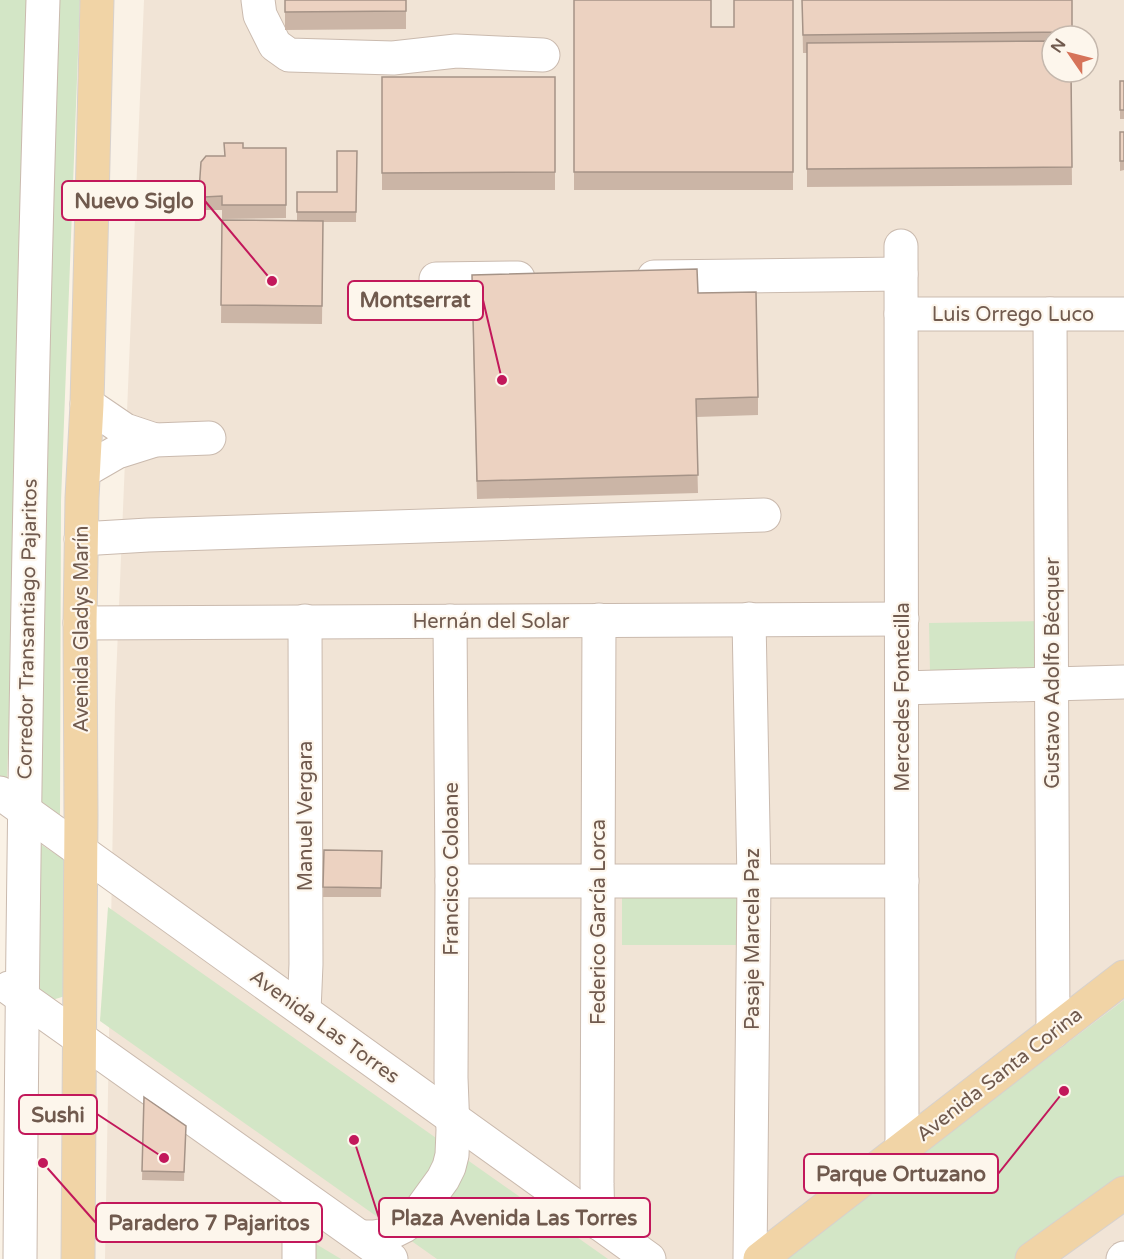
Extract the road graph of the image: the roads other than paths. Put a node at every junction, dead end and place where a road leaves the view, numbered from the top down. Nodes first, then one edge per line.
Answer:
1 (42, 0) edge
2 (98, 0) edge
3 (258, 0) edge
4 (543, 55) dead end
5 (627, 277) edge
6 (544, 278) edge
7 (436, 279) dead end
8 (901, 314) junction
9 (1050, 314) junction
10 (1124, 314) edge
11 (87, 404) junction
12 (209, 438) dead end
13 (155, 440) junction
14 (84, 471) junction
15 (764, 514) dead end
16 (81, 539) junction
17 (902, 619) junction
18 (599, 620) junction
19 (748, 620) junction
20 (305, 621) junction
21 (450, 621) junction
22 (80, 623) junction
23 (1124, 682) edge
24 (1052, 684) junction
25 (902, 688) junction
26 (12, 801) edge
27 (81, 850) junction
28 (598, 881) junction
29 (754, 881) junction
30 (902, 881) junction
31 (453, 882) junction
32 (1124, 977) edge
33 (11, 989) edge
34 (304, 1011) junction
35 (1053, 1032) junction
36 (80, 1038) junction
37 (452, 1118) junction
38 (902, 1148) junction
39 (1124, 1193) edge
40 (299, 1194) junction
41 (598, 1223) junction
42 (361, 1237) junction
43 (20, 1259) edge
44 (78, 1259) edge
45 (299, 1259) edge
46 (390, 1259) edge
47 (649, 1259) edge
48 (750, 1259) edge
49 (760, 1259) edge
50 (1032, 1259) edge

1 - 26 street, Corredor Transantiago Pajaritos
2 - 11 main road, Avenida Gladys Marín
3 - 4 street
5 - 8 street, Mercedes Fontecilla
6 - 7 street
8 - 9 street, Luis Orrego Luco
8 - 17 street, Mercedes Fontecilla
9 - 10 street, Luis Orrego Luco
9 - 24 street, Gustavo Adolfo Bécquer
11 - 13 street
11 - 14 main road, Avenida Gladys Marín
12 - 13 street
13 - 14 street
14 - 16 main road, Avenida Gladys Marín
15 - 16 street
16 - 22 main road, Avenida Gladys Marín
17 - 19 street, Hernán del Solar
17 - 25 street, Mercedes Fontecilla
18 - 19 street, Hernán del Solar
18 - 21 street, Hernán del Solar
18 - 28 street, Federico García Lorca
19 - 29 street, Pasaje Marcela Paz
20 - 21 street, Hernán del Solar
20 - 22 street, Hernán del Solar
20 - 34 street, Manuel Vergara
21 - 31 street, Francisco Coloane
22 - 27 main road, Avenida Gladys Marín
23 - 24 street
24 - 25 street
24 - 35 street, Gustavo Adolfo Bécquer
25 - 30 street, Mercedes Fontecilla
26 - 27 street, Avenida Las Torres
26 - 33 street, Corredor Transantiago Pajaritos
27 - 34 street, Avenida Las Torres
27 - 36 main road, Avenida Gladys Marín
28 - 29 street
28 - 31 street
28 - 41 street, Federico García Lorca
29 - 30 street
29 - 48 street, Pasaje Marcela Paz
30 - 38 street, Mercedes Fontecilla
31 - 37 street, Francisco Coloane
32 - 35 main road, Avenida Santa Corina
33 - 36 street
33 - 43 street, Corredor Transantiago Pajaritos
34 - 37 street, Avenida Las Torres
35 - 38 main road, Avenida Santa Corina
36 - 40 street
36 - 44 main road, Avenida Gladys Marín
37 - 41 street, Avenida Las Torres
37 - 42 street, Francisco Coloane
38 - 49 main road, Avenida Santa Corina
39 - 50 main road
40 - 42 street
40 - 45 street
41 - 47 street, Avenida Las Torres
42 - 46 street

